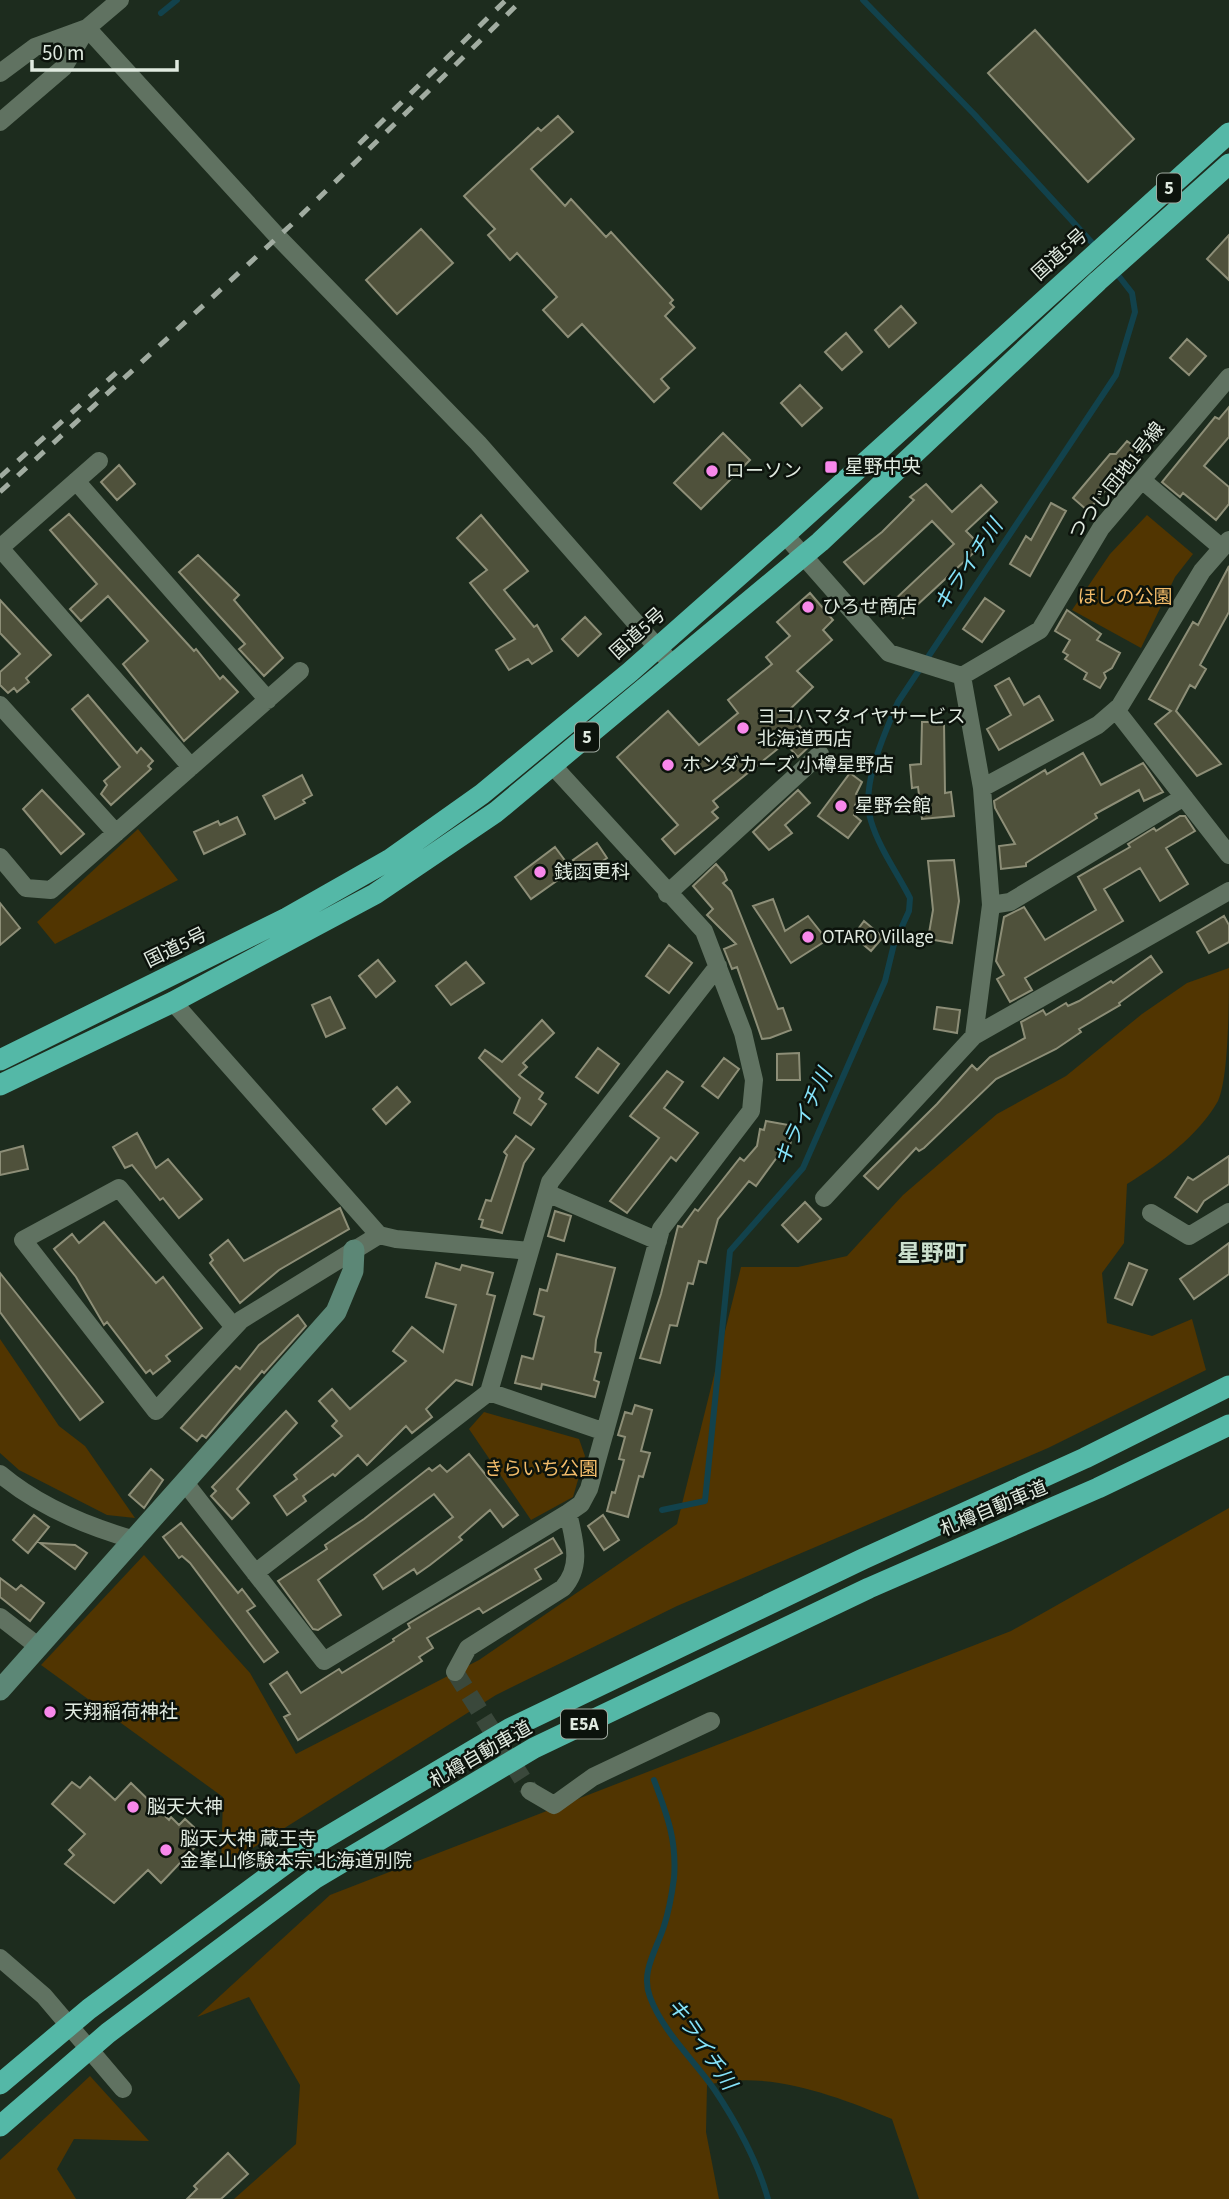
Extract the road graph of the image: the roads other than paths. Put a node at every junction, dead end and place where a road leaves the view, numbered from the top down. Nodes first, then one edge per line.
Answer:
1 (120, 0) edge
2 (87, 28) junction
3 (0, 73) edge
4 (0, 122) edge
5 (1229, 133) edge
6 (1229, 164) edge
7 (1229, 377) edge
8 (99, 461) dead end
9 (1142, 480) junction
10 (76, 481) junction
11 (785, 535) junction
12 (1225, 544) edge
13 (802, 557) junction
14 (656, 648) junction
15 (671, 663) junction
16 (300, 671) dead end
17 (962, 676) junction
18 (268, 700) junction
19 (0, 705) edge
20 (1116, 710) junction
21 (820, 754) dead end
22 (191, 767) junction
23 (554, 767) junction
24 (982, 788) junction
25 (1184, 797) junction
26 (116, 833) junction
27 (1229, 855) edge
28 (0, 857) edge
29 (1229, 891) edge
30 (667, 894) junction
31 (991, 905) junction
32 (718, 966) junction
33 (173, 1002) junction
34 (974, 1036) junction
35 (0, 1060) edge
36 (0, 1085) edge
37 (547, 1193) junction
38 (824, 1198) dead end
39 (1229, 1212) edge
40 (1151, 1213) dead end
41 (379, 1235) junction
42 (658, 1241) junction
43 (354, 1250) junction
44 (530, 1251) junction
45 (234, 1327) junction
46 (1229, 1386) edge
47 (489, 1392) junction
48 (1229, 1425) edge
49 (605, 1432) junction
50 (0, 1475) edge
51 (186, 1484) junction
52 (568, 1513) junction
53 (135, 1540) junction
54 (255, 1573) junction
55 (0, 1617) edge
56 (39, 1647) junction
57 (455, 1672) dead end
58 (0, 1690) edge
59 (711, 1721) dead end
60 (530, 1791) tunnel mouth
61 (0, 1958) edge
62 (0, 2084) edge
63 (123, 2089) dead end
64 (0, 2126) edge

1 - 2 street
2 - 3 street
2 - 4 street
2 - 14 street
5 - 11 highway, 国道5号 / 5
6 - 13 highway, 5
7 - 9 street, つつじ団地1号線
8 - 10 street
9 - 12 street
9 - 17 street, つつじ団地1号線
10 - 18 street
10 - 22 street
11 - 13 street
11 - 14 highway, 国道5号 / 5
12 - 20 street
13 - 15 highway, 5
13 - 17 street
14 - 15 street
14 - 35 highway, 国道5号 / 5
15 - 23 highway, 5
16 - 18 street
17 - 24 street
18 - 22 street
19 - 26 street
20 - 24 street
20 - 25 street
21 - 30 street
22 - 26 street
23 - 30 street
23 - 33 highway, 5
24 - 31 street
25 - 27 street
25 - 31 street
26 - 28 street
29 - 34 street
30 - 32 street
31 - 34 street
32 - 37 street
32 - 42 street
33 - 36 highway, 5
33 - 41 street
34 - 38 street
37 - 42 street
37 - 44 street
39 - 40 street
41 - 43 street
41 - 44 street
42 - 49 street
43 - 45 street
43 - 51 street
44 - 47 street
45 - 45 street
46 - 62 highway, 札樽自動車道 / E5A
47 - 49 street
47 - 54 street
48 - 64 highway, 札樽自動車道 / E5A
49 - 52 street
50 - 53 street
51 - 53 street
51 - 54 street
52 - 54 street
52 - 57 street
53 - 56 street
55 - 56 street
56 - 58 street
59 - 60 street
61 - 63 street

